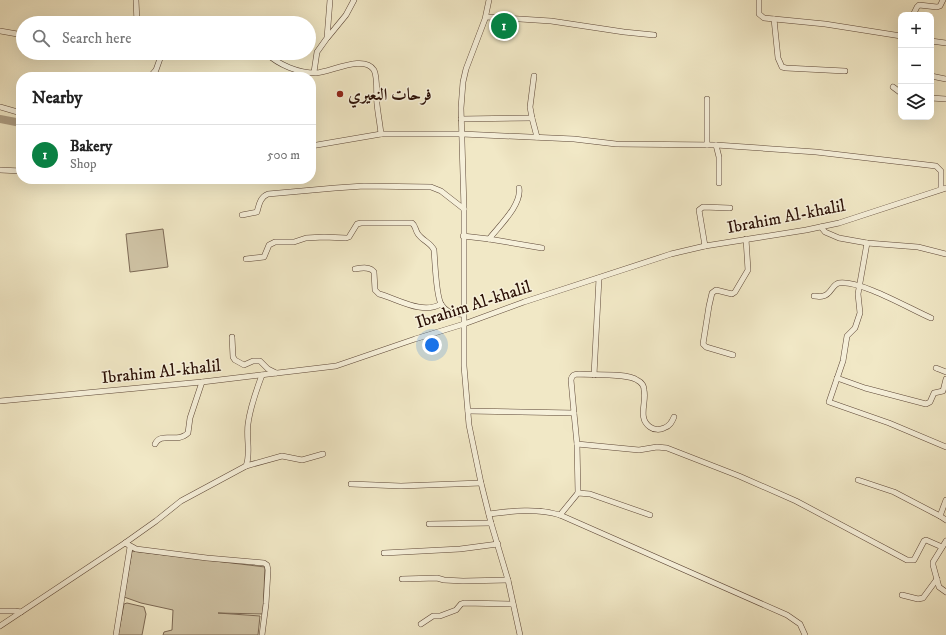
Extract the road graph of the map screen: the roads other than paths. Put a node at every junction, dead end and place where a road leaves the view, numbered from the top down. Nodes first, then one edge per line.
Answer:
1 (136, 0) edge
2 (330, 0) edge
3 (354, 0) edge
4 (488, 0) edge
5 (759, 0) edge
6 (943, 0) edge
7 (915, 12) edge
8 (137, 16) edge
9 (486, 17) junction
10 (774, 19) junction
11 (0, 31) edge
12 (16, 34) edge
13 (654, 34) dead end
14 (898, 36) edge
15 (327, 38) junction
16 (934, 41) edge
17 (946, 43) edge
18 (316, 59) edge
19 (160, 60) edge
20 (276, 60) edge
21 (316, 60) edge
22 (845, 71) dead end
23 (154, 72) edge
24 (314, 72) junction
25 (534, 76) dead end
26 (934, 77) edge
27 (946, 79) edge
28 (894, 87) dead end
29 (898, 90) edge
30 (934, 98) edge
31 (707, 99) dead end
32 (946, 99) edge
33 (0, 107) edge
34 (16, 112) edge
35 (532, 118) junction
36 (461, 119) junction
37 (381, 134) junction
38 (462, 134) junction
39 (537, 137) junction
40 (316, 145) edge
41 (707, 145) junction
42 (716, 145) junction
43 (0, 170) edge
44 (16, 170) edge
45 (719, 183) dead end
46 (519, 188) dead end
47 (943, 189) edge
48 (730, 208) dead end
49 (464, 209) junction
50 (242, 215) dead end
51 (821, 227) junction
52 (464, 236) junction
53 (489, 239) junction
54 (746, 239) junction
55 (867, 243) junction
56 (705, 246) junction
57 (542, 248) dead end
58 (946, 254) edge
59 (246, 259) dead end
60 (355, 269) dead end
61 (599, 278) junction
62 (859, 285) junction
63 (814, 296) dead end
64 (441, 304) junction
65 (464, 314) junction
66 (932, 318) dead end
67 (464, 324) junction
68 (232, 337) dead end
69 (733, 355) dead end
70 (936, 368) dead end
71 (946, 372) edge
72 (276, 373) junction
73 (262, 375) junction
74 (594, 375) junction
75 (837, 378) junction
76 (946, 379) edge
77 (202, 382) junction
78 (0, 401) edge
79 (468, 411) junction
80 (574, 413) junction
81 (674, 417) dead end
82 (155, 444) dead end
83 (576, 444) junction
84 (946, 447) edge
85 (323, 454) dead end
86 (246, 466) junction
87 (858, 480) dead end
88 (481, 483) junction
89 (351, 484) dead end
90 (578, 493) junction
91 (946, 500) edge
92 (489, 514) junction
93 (560, 515) junction
94 (650, 515) dead end
95 (940, 516) junction
96 (946, 520) edge
97 (491, 523) junction
98 (429, 524) dead end
99 (946, 541) edge
100 (125, 543) junction
101 (498, 544) junction
102 (130, 547) junction
103 (942, 547) junction
104 (384, 553) dead end
105 (402, 578) dead end
106 (937, 579) junction
107 (508, 580) junction
108 (946, 592) edge
109 (902, 595) dead end
110 (513, 604) junction
111 (0, 611) edge
112 (21, 612) junction
113 (421, 624) dead end
114 (0, 626) edge
115 (116, 635) edge
116 (262, 635) edge
117 (520, 635) edge
118 (805, 635) edge

1 - 8 street
2 - 15 street
3 - 15 street
4 - 9 street
5 - 10 street
6 - 7 street
9 - 13 street
9 - 36 street
10 - 14 street
10 - 22 street
11 - 12 street
15 - 18 street
16 - 17 street
19 - 23 street
20 - 24 street
21 - 24 street
24 - 37 street
25 - 35 street
26 - 27 street
28 - 29 street
30 - 32 street
31 - 41 street
33 - 34 street
35 - 36 street
35 - 39 street
36 - 38 street
37 - 38 street
37 - 40 street
38 - 39 street
38 - 49 street
39 - 41 street
41 - 42 street
42 - 45 street
42 - 47 street
43 - 44 street
46 - 53 street
47 - 51 street, Ibrahim Al-khalil
48 - 56 street
49 - 50 street
49 - 52 street
51 - 54 street, Ibrahim Al-khalil
51 - 55 street
52 - 53 street
52 - 65 street
53 - 57 street
54 - 56 street, Ibrahim Al-khalil
54 - 69 street
55 - 58 street
55 - 62 street
56 - 61 street, Ibrahim Al-khalil
59 - 64 street
60 - 64 street
61 - 67 street, Ibrahim Al-khalil
61 - 74 street
62 - 63 street
62 - 66 street
62 - 75 street
64 - 65 street
65 - 67 street
67 - 72 street, Ibrahim Al-khalil
67 - 79 street
68 - 72 street
70 - 71 street
72 - 73 street, Ibrahim Al-khalil
73 - 77 street, Ibrahim Al-khalil
73 - 86 street
74 - 80 street
74 - 81 street
75 - 76 street
75 - 84 street
77 - 78 street, Ibrahim Al-khalil
77 - 82 street
79 - 80 street
79 - 88 street
80 - 83 street
83 - 90 street
83 - 103 street
85 - 86 street
86 - 100 street
87 - 95 street
88 - 89 street
88 - 92 street
90 - 93 street
90 - 94 street
91 - 95 street
92 - 93 street
92 - 97 street
93 - 118 street
95 - 96 street
97 - 98 street
97 - 101 street
99 - 103 street
100 - 102 street
100 - 112 street
101 - 104 street
101 - 107 street
102 - 115 street
102 - 116 street
103 - 106 street
105 - 107 street
106 - 108 street
106 - 109 street
107 - 110 street
110 - 113 street
110 - 117 street
111 - 112 street
112 - 114 street

